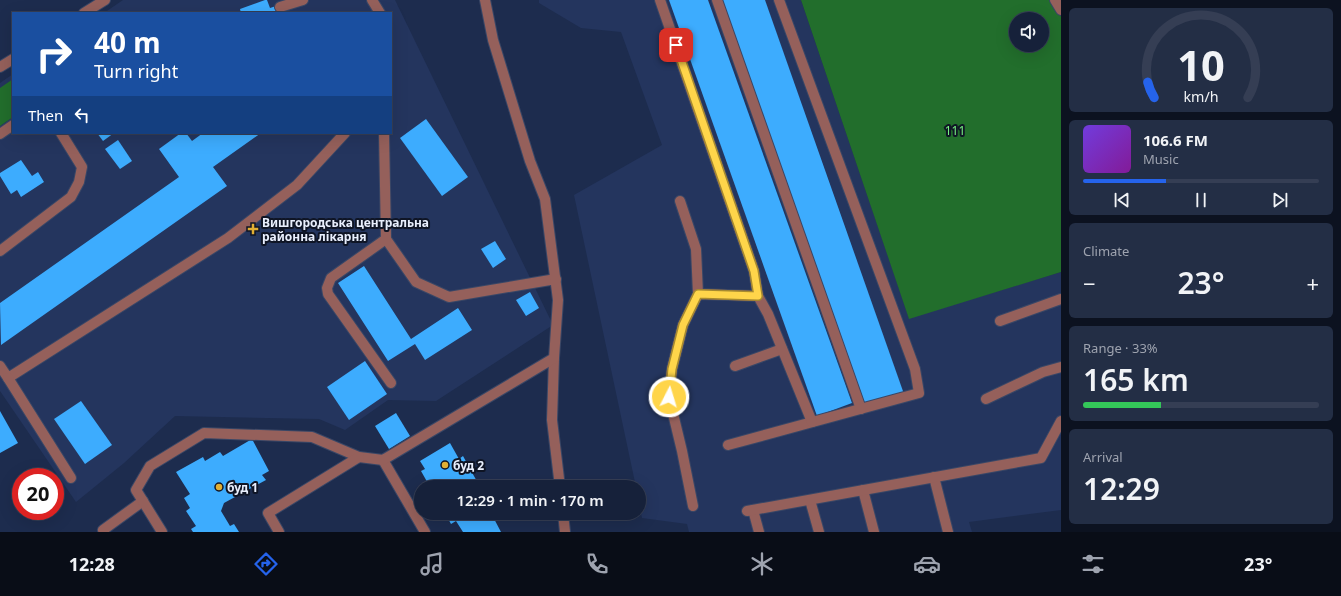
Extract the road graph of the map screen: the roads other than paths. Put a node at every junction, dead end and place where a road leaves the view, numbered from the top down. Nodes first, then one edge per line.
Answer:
1 (303, 0) edge
2 (372, 0) edge
3 (486, 0) edge
4 (660, 0) edge
5 (717, 0) edge
6 (780, 0) edge
7 (1055, 0) edge
8 (101, 1) edge
9 (280, 7) dead end
10 (1061, 10) edge
11 (85, 12) edge
12 (379, 12) edge
13 (12, 60) edge
14 (0, 67) edge
15 (12, 126) edge
16 (0, 134) edge
17 (62, 134) edge
18 (344, 134) edge
19 (384, 134) edge
20 (680, 201) dead end
21 (386, 239) junction
22 (0, 252) edge
23 (556, 279) junction
24 (698, 294) junction
25 (758, 296) junction
26 (1061, 299) edge
27 (1000, 321) dead end
28 (782, 349) junction
29 (554, 358) junction
30 (0, 366) edge
31 (734, 366) dead end
32 (1061, 367) edge
33 (8, 378) junction
34 (391, 383) dead end
35 (986, 399) dead end
36 (860, 409) junction
37 (1061, 421) edge
38 (812, 422) junction
39 (728, 445) dead end
40 (359, 457) junction
41 (383, 460) junction
42 (934, 477) junction
43 (71, 478) dead end
44 (559, 480) edge
45 (863, 490) junction
46 (810, 500) junction
47 (143, 502) junction
48 (693, 506) dead end
49 (564, 520) edge
50 (104, 532) edge
51 (162, 532) edge
52 (279, 532) edge
53 (425, 532) edge
54 (565, 532) edge
55 (758, 532) edge
56 (820, 532) edge
57 (874, 532) edge
58 (948, 532) edge

1 - 9 street
2 - 12 street
3 - 23 street
4 - 25 street
5 - 36 street
6 - 36 street
7 - 10 street
8 - 11 street
13 - 14 street
15 - 16 street
17 - 22 street
18 - 33 street
19 - 21 street
20 - 24 street
21 - 23 street
21 - 34 street
23 - 29 street
24 - 25 street
24 - 48 street
25 - 28 street
26 - 27 street
28 - 31 street
28 - 38 street
29 - 41 street
29 - 44 street
30 - 33 street
32 - 35 street
33 - 43 street
36 - 38 street
37 - 42 street
38 - 39 street
40 - 41 street
40 - 47 street
40 - 52 street
41 - 53 street
42 - 45 street
42 - 58 street
45 - 46 street
45 - 57 street
46 - 55 street
46 - 56 street
47 - 50 street
47 - 51 street
49 - 54 street

